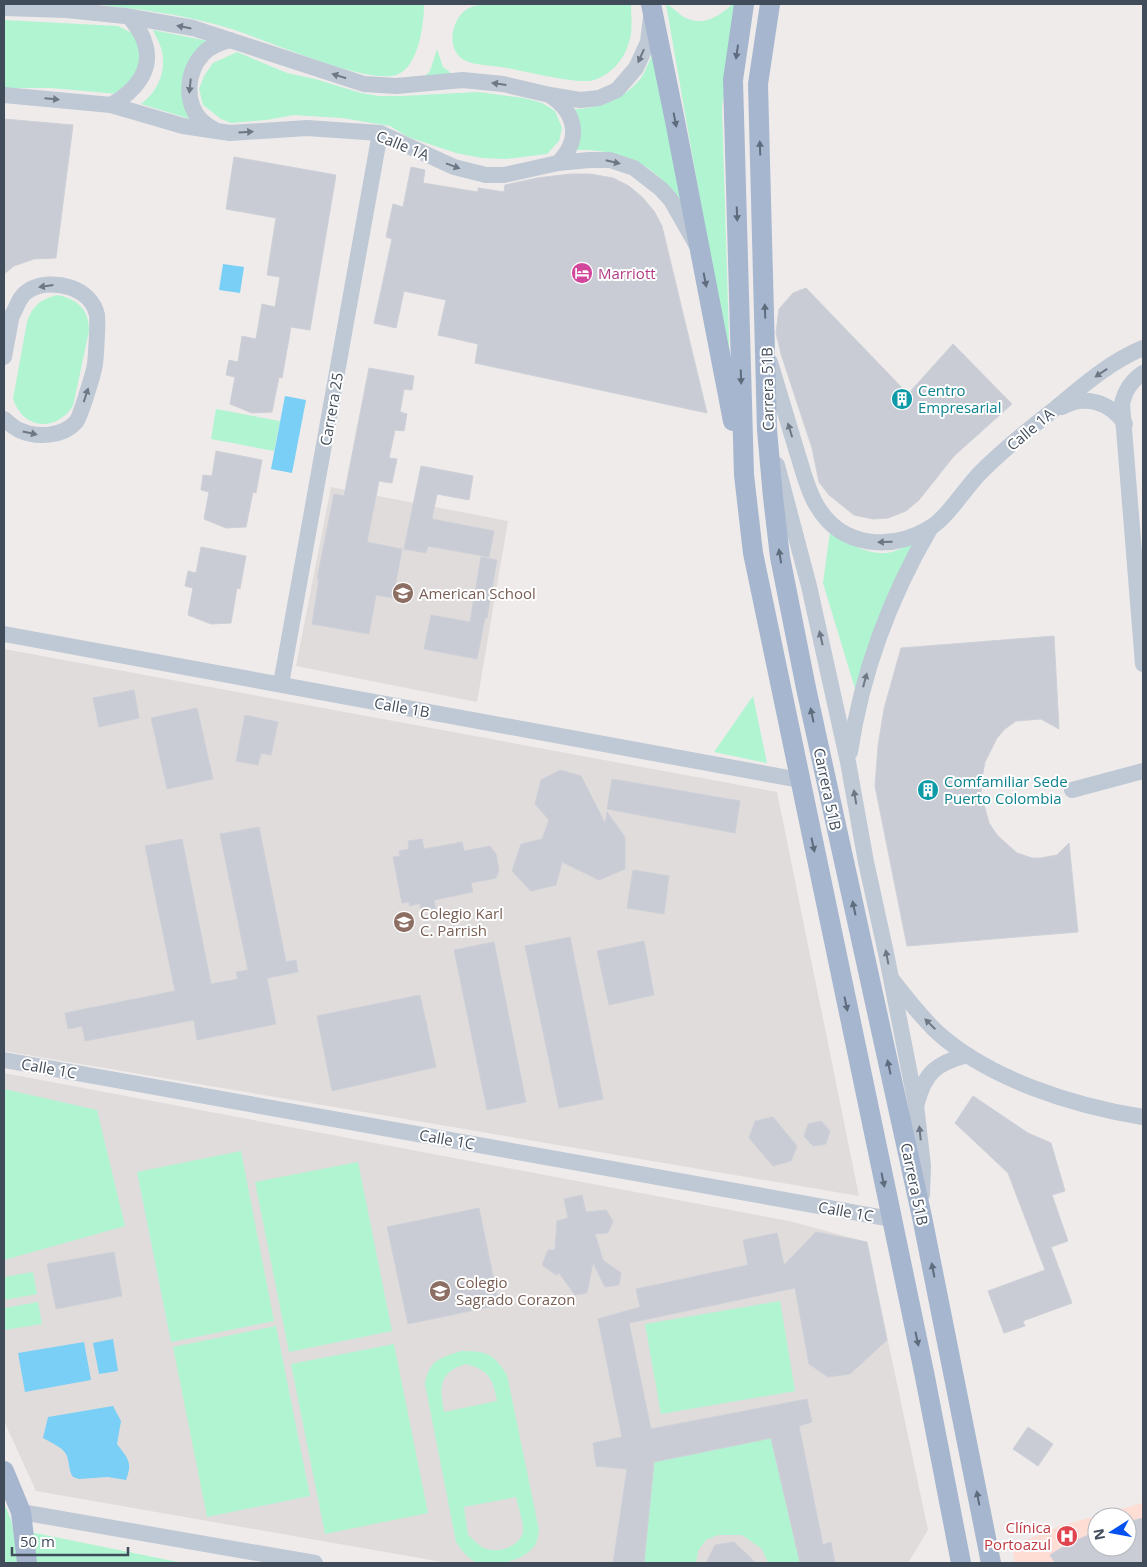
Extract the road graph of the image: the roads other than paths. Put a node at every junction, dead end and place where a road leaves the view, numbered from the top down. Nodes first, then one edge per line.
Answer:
1 (744, 4) edge
2 (770, 4) edge
3 (652, 7) edge
4 (4, 8) edge
5 (130, 17) junction
6 (230, 40) junction
7 (4, 95) edge
8 (550, 96) junction
9 (111, 105) junction
10 (215, 131) junction
11 (380, 132) junction
12 (558, 163) junction
13 (700, 250) junction
14 (7, 322) edge
15 (1143, 348) edge
16 (766, 350) junction
17 (4, 357) edge
18 (1143, 373) edge
19 (1044, 417) junction
20 (4, 419) edge
21 (1125, 424) junction
22 (767, 430) junction
23 (744, 475) junction
24 (931, 527) junction
25 (4, 634) edge
26 (1143, 664) edge
27 (281, 684) junction
28 (848, 762) junction
29 (1143, 771) edge
30 (800, 780) junction
31 (1072, 790) dead end
32 (891, 978) junction
33 (967, 1055) junction
34 (4, 1060) edge
35 (916, 1105) junction
36 (1138, 1114) edge
37 (922, 1217) junction
38 (891, 1219) junction
39 (4, 1471) edge
40 (21, 1512) junction
41 (27, 1563) edge
42 (315, 1563) edge
43 (961, 1563) edge
44 (992, 1563) edge

1 -> 23 main road, Carrera 51B
16 -> 2 main road, Carrera 51B
3 -> 8 street
3 -> 13 main road
4 - 5 street
6 -> 5 street
5 - 9 street
8 -> 6 street
6 -> 10 street
7 -> 9 street, Calle 1A
8 - 12 street
9 - 10 street, Calle 1A
10 -> 11 street, Calle 1A
11 -> 12 street, Calle 1A
11 - 27 street, Carrera 25
12 -> 13 street, Calle 1A
13 -> 23 main road
14 - 17 street
20 -> 14 street
15 -> 19 street, Calle 1A
16 - 22 main road, Carrera 51B
24 -> 16 street
18 - 21 street
19 - 21 street
19 - 24 street, Calle 1A
21 - 26 street
28 -> 22 street
37 -> 22 main road, Carrera 51B
23 - 30 main road, Carrera 51B
28 -> 24 street
25 - 27 street, Calle 1B
27 - 30 street, Calle 1B
32 -> 28 street
29 - 31 street
30 -> 38 main road, Carrera 51B
33 -> 32 street
32 - 35 street
33 - 35 street
33 - 36 street
34 - 38 street, Calle 1C
37 -> 35 street
44 -> 37 main road, Carrera 51B
38 -> 43 main road, Carrera 51B
39 - 40 main road
40 - 41 main road
40 - 42 street

